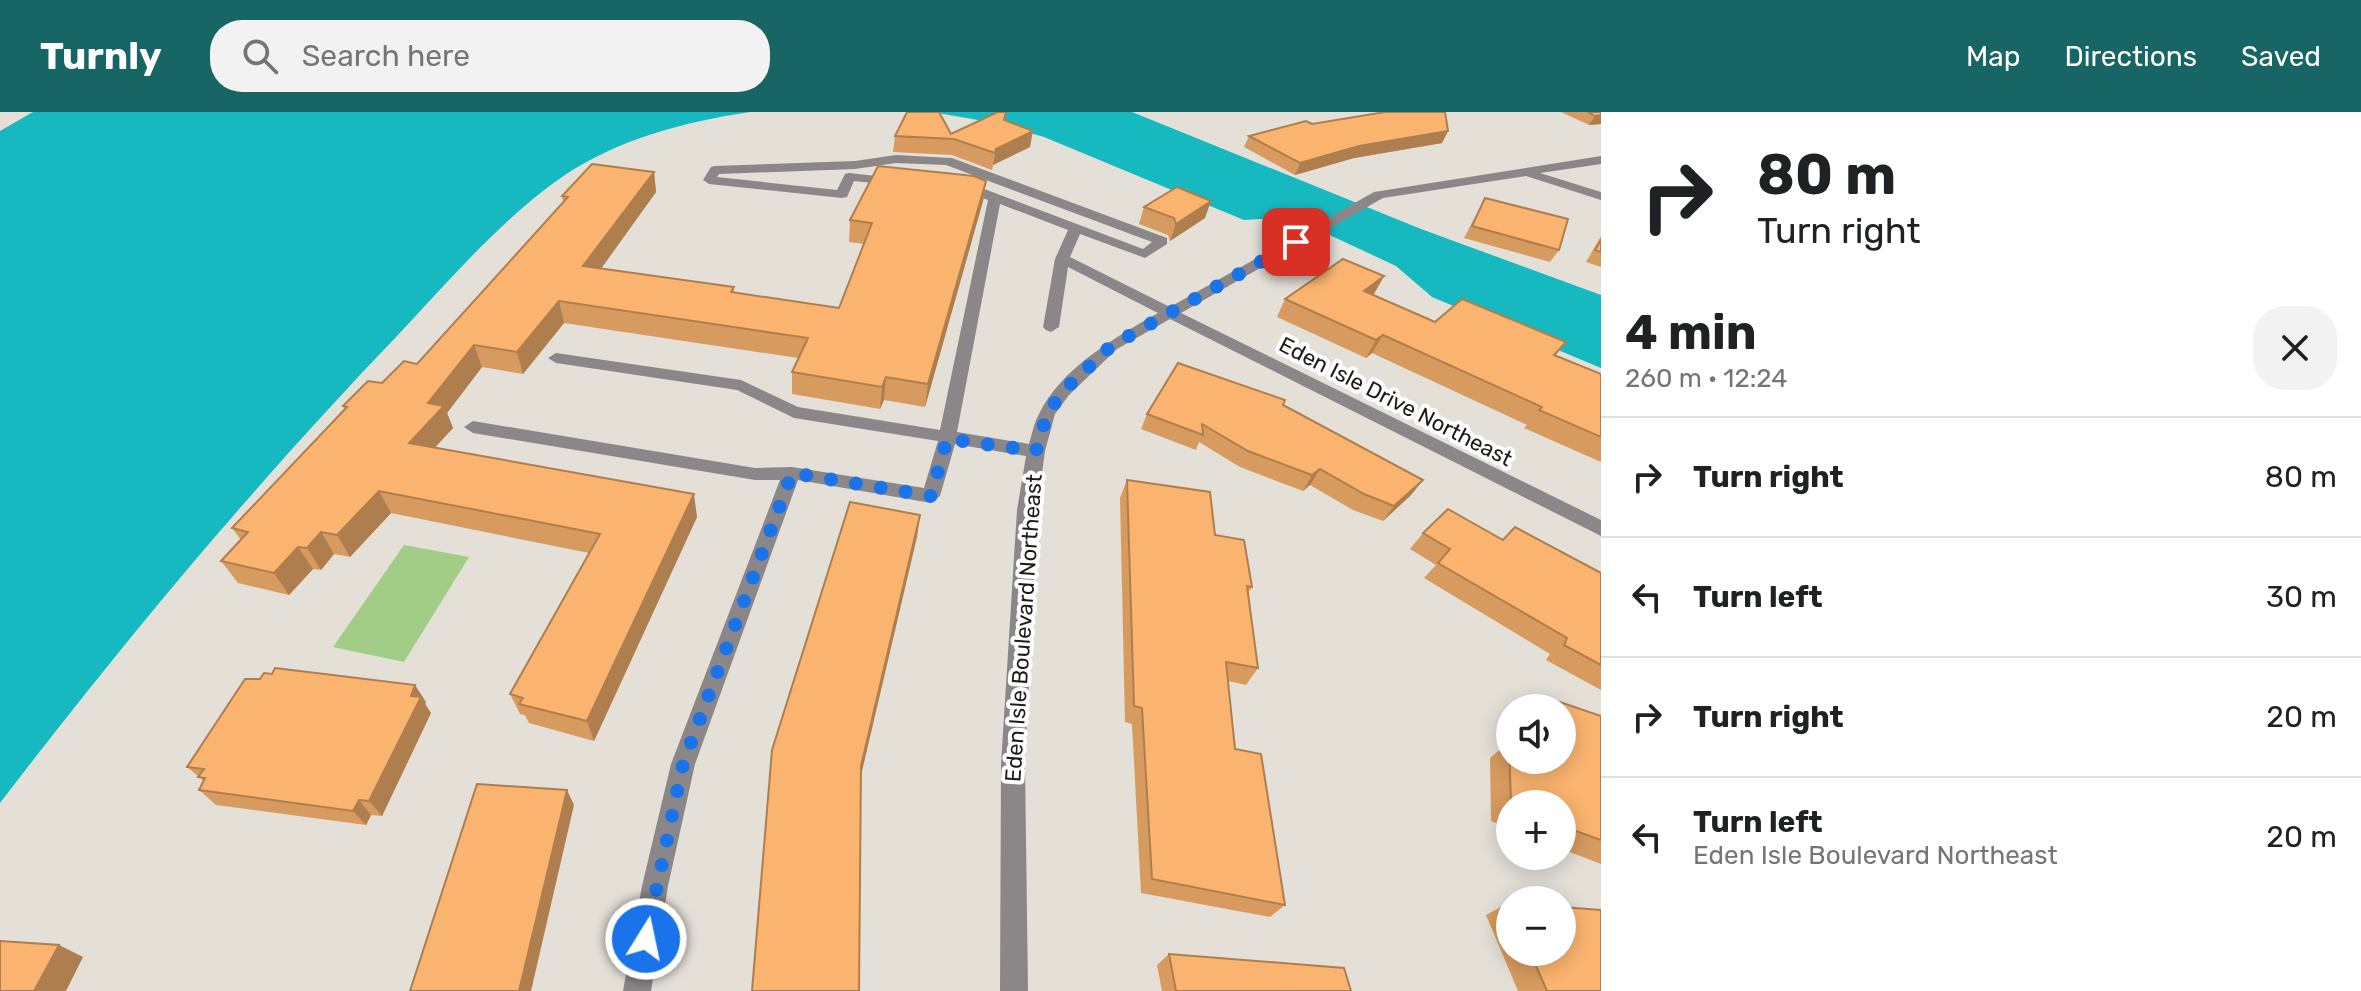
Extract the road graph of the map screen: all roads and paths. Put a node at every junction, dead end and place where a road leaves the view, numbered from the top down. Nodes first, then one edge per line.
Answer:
1 (1601, 160) edge
2 (852, 171) junction
3 (1527, 173) junction
4 (995, 196) junction
5 (1601, 196) edge
6 (1077, 226) junction
7 (1062, 259) junction
8 (1170, 313) junction
9 (1051, 327) dead end
10 (556, 358) dead end
11 (473, 427) dead end
12 (947, 439) junction
13 (1036, 451) junction
14 (792, 473) junction
15 (1601, 529) edge
16 (637, 991) edge
17 (1014, 991) edge

1 - 3 street, Eden Isle Boulevard Northeast
2 - 2 street
2 - 4 street
2 - 6 street
3 - 5 street
3 - 8 street, Eden Isle Boulevard Northeast
4 - 6 street
4 - 12 street
6 - 7 street
7 - 8 street, Eden Isle Drive Northeast
7 - 9 street
8 - 13 street, Eden Isle Boulevard Northeast
8 - 15 street, Eden Isle Drive Northeast
10 - 12 street
11 - 14 street
12 - 13 street
12 - 14 street
13 - 17 street, Eden Isle Boulevard Northeast
14 - 16 street

